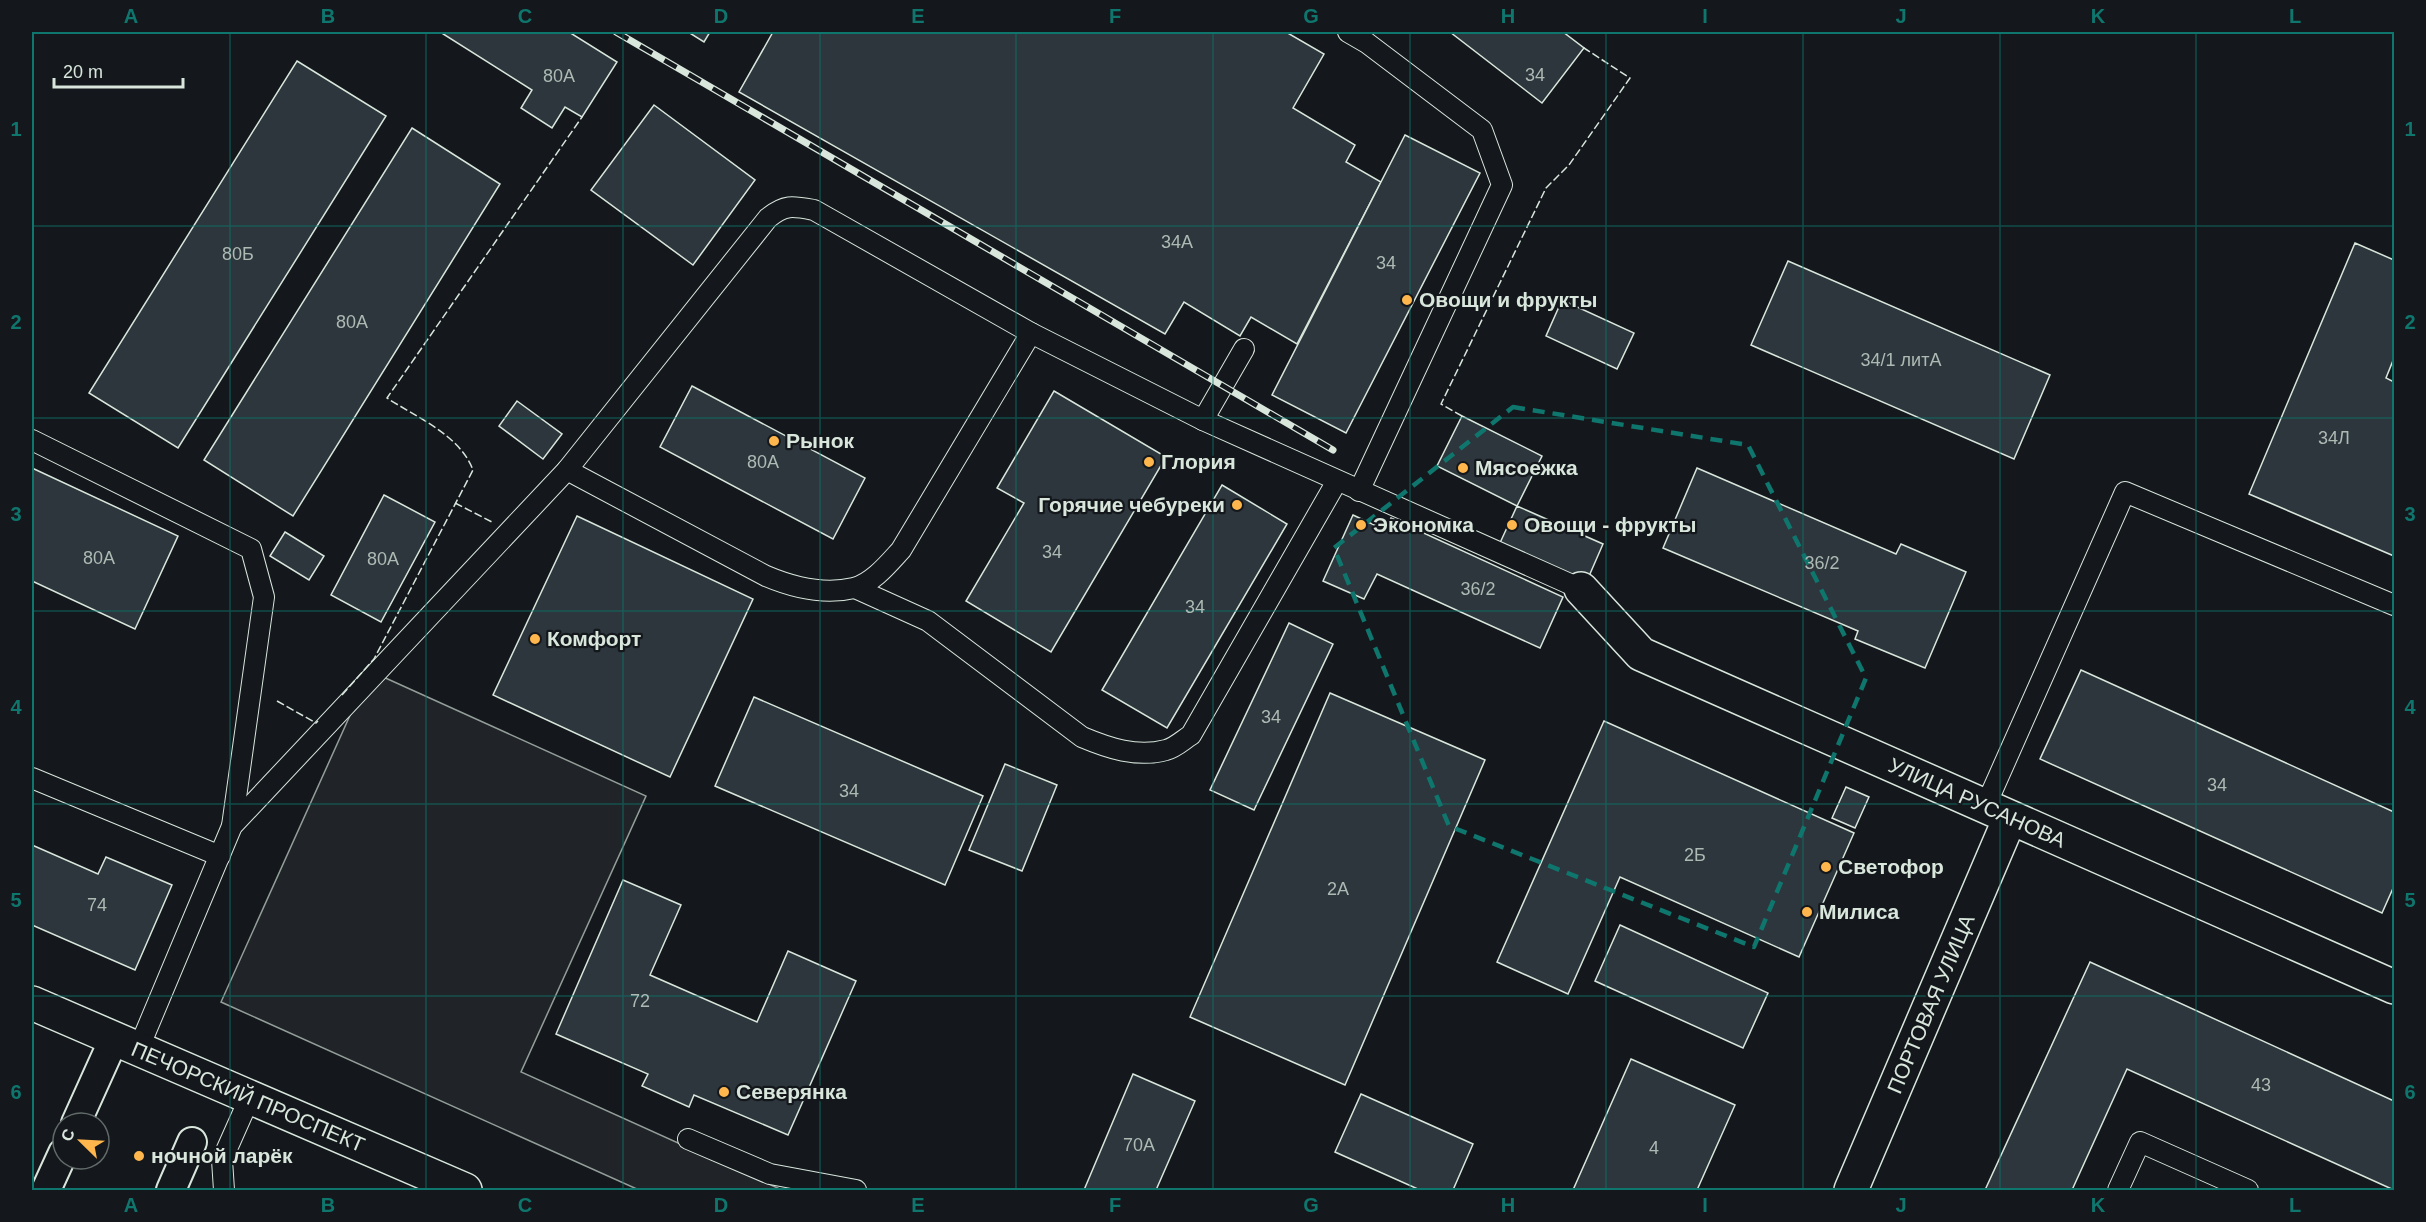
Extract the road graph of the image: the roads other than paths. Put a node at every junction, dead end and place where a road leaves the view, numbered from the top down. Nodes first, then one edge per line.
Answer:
1 (1347, 32) edge
2 (1031, 333) junction
3 (1244, 349) dead end
4 (1203, 420) junction
5 (32, 440) edge
6 (567, 470) junction
7 (1337, 481) junction
8 (1359, 490) junction
9 (855, 588) junction
10 (1581, 589) joint
11 (2394, 605) edge
12 (32, 778) edge
13 (1998, 813) junction
14 (232, 826) junction
15 (220, 856) junction
16 (2394, 987) edge
17 (32, 1003) edge
18 (126, 1044) junction
19 (250, 1097) junction
20 (84, 1111) edge
21 (688, 1139) dead end
22 (192, 1142) dead end
23 (55, 1171) edge
24 (46, 1191) edge
25 (171, 1191) edge
26 (224, 1191) edge
27 (465, 1191) edge
28 (856, 1191) edge
29 (1851, 1191) edge
30 (2118, 1191) edge
31 (2248, 1191) edge

1 - 8 lane
2 - 4 lane
2 - 6 lane
2 - 9 lane
3 - 4 lane
4 - 7 lane
5 - 14 lane
6 - 9 lane
6 - 14 lane
7 - 8 lane
7 - 9 lane
8 - 10 lane
10 - 13 street, УЛИЦА РУСАНОВА
11 - 13 lane
12 - 15 lane
13 - 16 street, УЛИЦА РУСАНОВА
13 - 29 street, ПОРТОВАЯ УЛИЦА
14 - 15 lane
15 - 18 lane
17 - 18 street, ПЕЧОРСКИЙ ПРОСПЕКТ
18 - 19 street, ПЕЧОРСКИЙ ПРОСПЕКТ
18 - 20 street
19 - 26 lane
19 - 27 street, ПЕЧОРСКИЙ ПРОСПЕКТ
21 - 28 lane
22 - 25 street
23 - 24 street
30 - 31 lane

